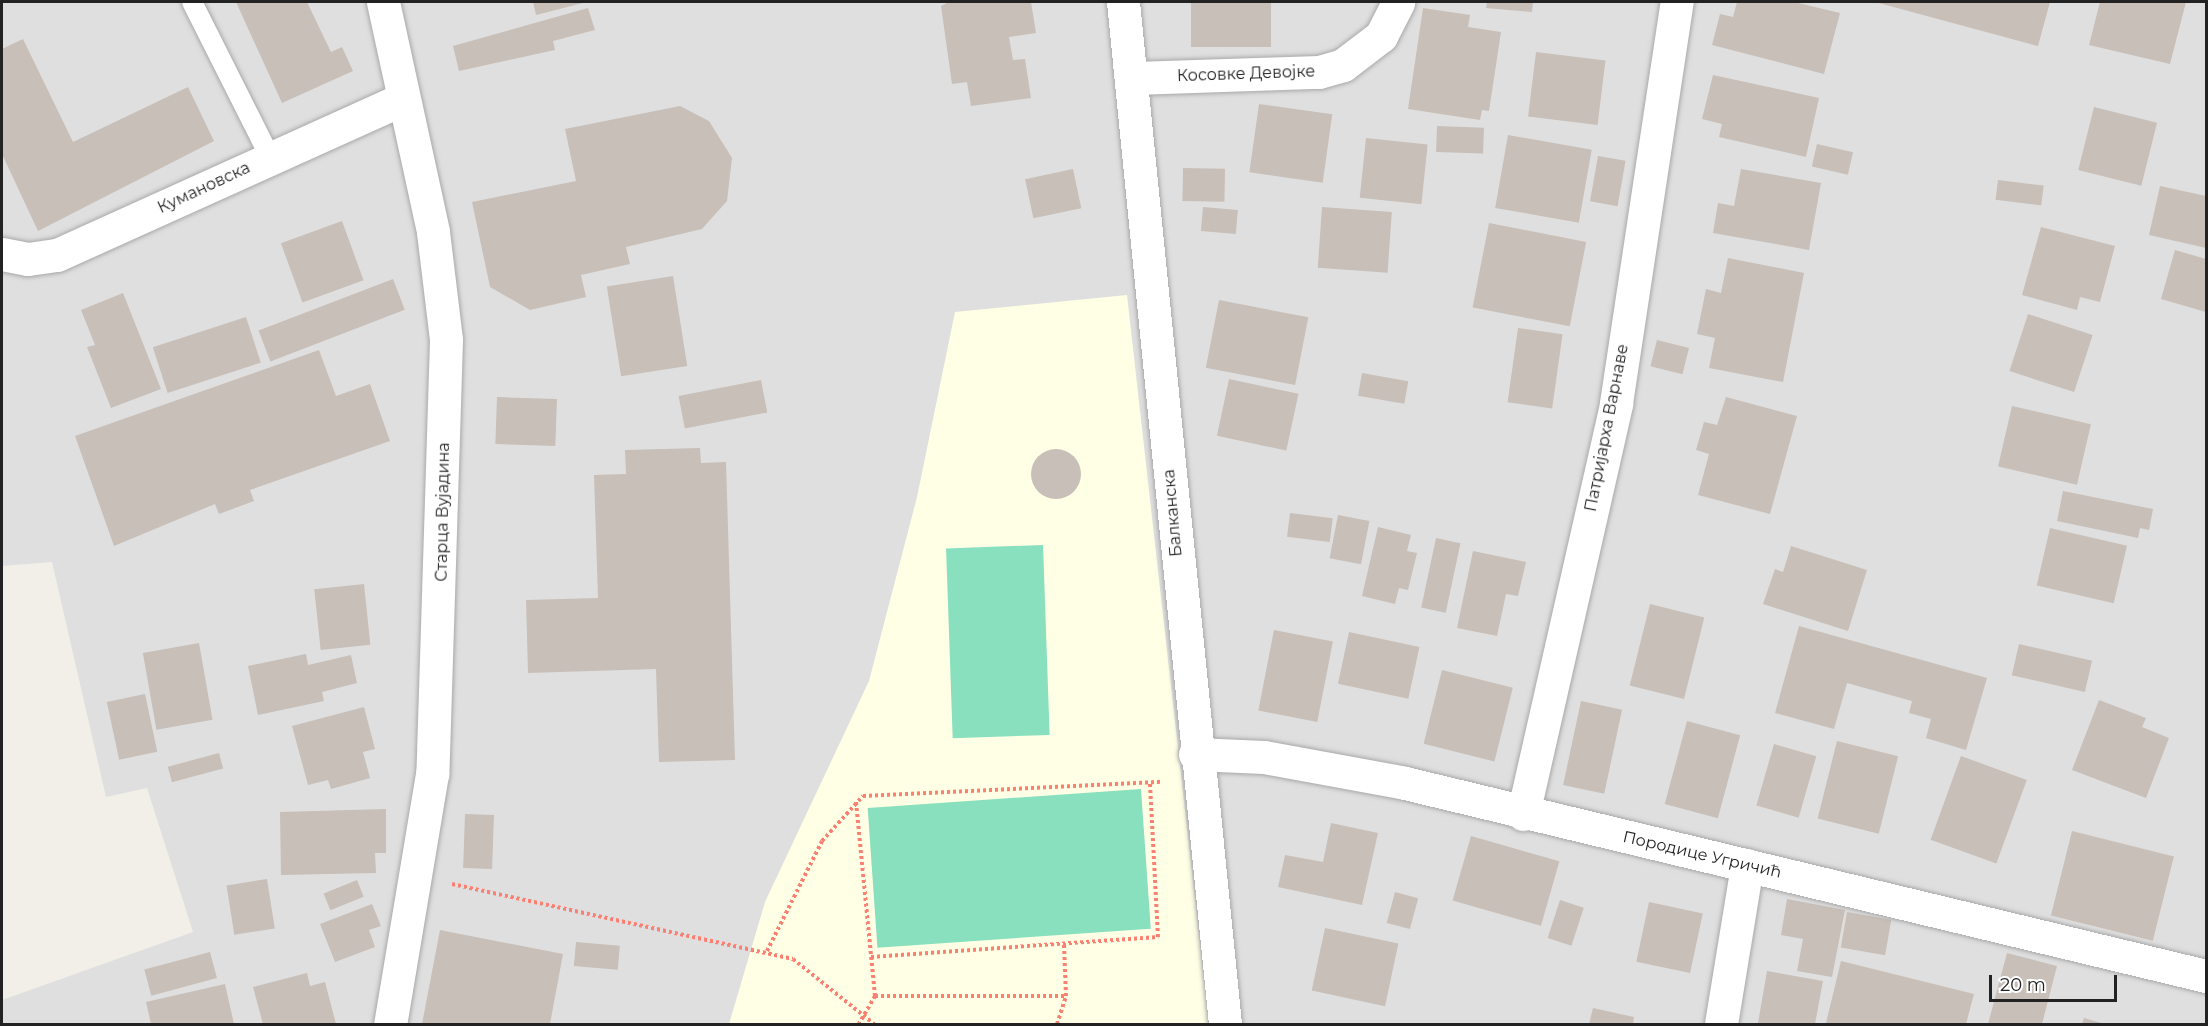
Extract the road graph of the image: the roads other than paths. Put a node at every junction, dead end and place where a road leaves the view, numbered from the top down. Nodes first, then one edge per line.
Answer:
1 (192, 2) edge
2 (383, 2) edge
3 (1123, 2) edge
4 (1398, 2) edge
5 (1677, 2) edge
6 (1134, 78) junction
7 (403, 99) junction
8 (270, 157) junction
9 (2, 254) edge
10 (1197, 767) junction
11 (1523, 814) junction
12 (1747, 865) junction
13 (2206, 976) edge
14 (390, 1024) edge
15 (1225, 1024) edge
16 (1721, 1024) edge

1 - 8 lane
2 - 7 street, Старца Вујадина
3 - 6 street, Балканска
4 - 6 street, Косовке Девојке
5 - 11 street, Патријарха Варнаве
6 - 10 street, Балканска
7 - 8 street, Кумановска
7 - 14 street, Старца Вујадина
8 - 9 street, Кумановска
10 - 11 street, Породице Угричић
10 - 15 street, Балканска
11 - 12 street, Породице Угричић
12 - 13 street, Породице Угричић
12 - 16 street

